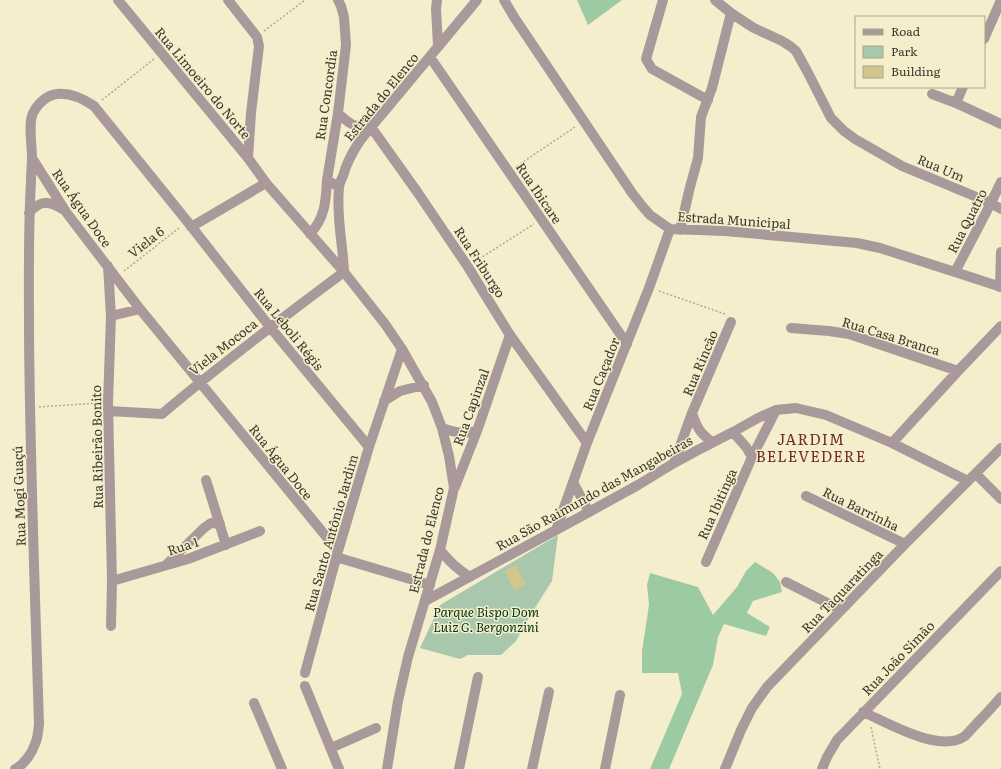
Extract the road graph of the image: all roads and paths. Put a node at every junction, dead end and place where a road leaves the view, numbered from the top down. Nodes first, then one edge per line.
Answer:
1 (118, 0) edge
2 (228, 0) edge
3 (305, 0) edge
4 (338, 0) edge
5 (437, 0) edge
6 (477, 0) edge
7 (504, 0) edge
8 (663, 0) edge
9 (715, 0) edge
10 (1001, 0) edge
11 (731, 14) junction
12 (257, 37) junction
13 (985, 37) edge
14 (438, 46) junction
15 (162, 53) junction
16 (430, 57) junction
17 (963, 88) edge
18 (932, 94) dead end
19 (708, 100) junction
20 (956, 103) junction
21 (94, 106) junction
22 (338, 113) junction
23 (584, 120) junction
24 (1001, 124) edge
25 (371, 127) junction
26 (32, 158) junction
27 (248, 158) junction
28 (509, 172) junction
29 (327, 180) junction
30 (1001, 182) edge
31 (266, 183) junction
32 (339, 188) junction
33 (991, 203) junction
34 (1001, 209) edge
35 (66, 212) junction
36 (29, 213) junction
37 (542, 220) junction
38 (189, 224) junction
39 (675, 229) junction
40 (310, 234) junction
41 (1001, 252) edge
42 (108, 266) junction
43 (468, 267) junction
44 (344, 272) junction
45 (955, 272) junction
46 (116, 277) junction
47 (1001, 287) edge
48 (649, 288) junction
49 (140, 309) junction
50 (111, 316) junction
51 (731, 322) joint
52 (1001, 326) edge
53 (270, 327) junction
54 (791, 328) dead end
55 (510, 335) junction
56 (626, 344) junction
57 (402, 349) junction
58 (958, 371) junction
59 (200, 382) junction
60 (424, 385) junction
61 (384, 401) junction
62 (30, 407) junction
63 (109, 407) junction
64 (776, 410) junction
65 (692, 413) junction
66 (442, 428) junction
67 (477, 431) junction
68 (733, 432) junction
69 (712, 442) junction
70 (587, 443) junction
71 (892, 443) junction
72 (369, 447) junction
73 (1001, 448) edge
74 (752, 457) junction
75 (674, 462) junction
76 (972, 478) junction
77 (206, 480) dead end
78 (573, 482) junction
79 (454, 488) junction
80 (806, 496) dead end
81 (1001, 500) edge
82 (589, 512) junction
83 (220, 524) junction
84 (556, 530) junction
85 (260, 531) dead end
86 (905, 544) junction
87 (226, 545) junction
88 (440, 550) junction
89 (337, 554) junction
90 (706, 562) dead end
91 (165, 566) junction
92 (1001, 571) edge
93 (470, 577) junction
94 (112, 581) junction
95 (786, 582) dead end
96 (430, 584) junction
97 (425, 601) junction
98 (842, 610) junction
99 (111, 626) dead end
100 (305, 673) dead end
101 (478, 676) dead end
102 (305, 686) dead end
103 (549, 692) dead end
104 (620, 695) dead end
105 (1001, 697) edge
106 (254, 703) dead end
107 (866, 714) junction
108 (376, 728) dead end
109 (331, 748) junction
110 (15, 769) edge
111 (282, 769) edge
112 (340, 769) edge
113 (387, 769) edge
114 (459, 769) edge
115 (532, 769) edge
116 (605, 769) edge
117 (726, 769) edge
118 (822, 769) edge
119 (880, 769) edge

1 - 15 street, Rua Limoeiro do Norte
2 - 12 street
3 - 12 path
4 - 22 street, Rua Concordia
5 - 14 street
6 - 14 street, Estrada do Elenco
7 - 23 street, Estrada Municipal
8 - 19 street
9 - 11 street, Rua Um
10 - 13 street
11 - 19 street, Rua Caçador
11 - 33 street, Rua Um
12 - 27 street
14 - 16 street, Estrada do Elenco
15 - 21 path
15 - 27 street, Rua Limoeiro do Norte
16 - 25 street, Estrada do Elenco
16 - 28 street, Rua Ibicare
17 - 20 street
18 - 20 street
19 - 39 street, Rua Caçador
20 - 24 street
21 - 26 street
21 - 38 street
22 - 25 street
22 - 29 street, Rua Concordia
23 - 28 path
23 - 39 street, Estrada Municipal
25 - 32 street, Estrada do Elenco
25 - 43 street, Rua Friburgo
26 - 35 street, Rua Água Doce
26 - 36 street, Rua Mogi Guaçú
27 - 31 street, Rua Limoeiro do Norte
28 - 37 street, Rua Ibicare
29 - 32 street
29 - 40 street
30 - 33 street, Rua Quatro
31 - 38 street
31 - 40 street, Estrada do Elenco
32 - 44 street, Estrada do Elenco
33 - 34 street, Rua Um
33 - 45 street, Rua Quatro
35 - 36 street
35 - 42 street, Rua Água Doce
36 - 62 street, Rua Mogi Guaçú
37 - 43 path
37 - 56 street, Rua Ibicare
38 - 46 path, Viela 6
38 - 53 street, Rua Leboli Régis
39 - 45 street, Estrada Municipal
39 - 48 street, Rua Caçador
40 - 44 street, Estrada do Elenco
41 - 47 street
42 - 46 street, Rua Água Doce
42 - 50 street, Rua Ribeirão Bonito
43 - 55 street, Rua Friburgo
44 - 53 street, Viela Mococa
44 - 57 street, Estrada do Elenco
45 - 47 street, Estrada Municipal
46 - 49 street, Rua Água Doce
48 - 51 path
48 - 56 street, Rua Caçador
49 - 50 street
49 - 59 street, Rua Água Doce
50 - 63 street, Rua Ribeirão Bonito
51 - 65 street, Rua Rincão
52 - 58 street
53 - 59 street, Viela Mococa
53 - 72 street, Rua Leboli Régis
54 - 58 street, Rua Casa Branca
55 - 67 street, Rua Capinzal
55 - 70 street, Rua Friburgo
56 - 70 street, Rua Caçador
57 - 60 street, Estrada do Elenco
57 - 61 street, Rua Santo Antônio Jardim
58 - 71 street
59 - 63 street, Viela Mococa
59 - 89 street, Rua Água Doce
60 - 61 street
60 - 66 street, Estrada do Elenco
61 - 72 street, Rua Santo Antônio Jardim
62 - 63 path
62 - 110 street, Rua Mogi Guaçú
63 - 94 street, Rua Ribeirão Bonito
64 - 68 street, Rua São Raimundo das Mangabeiras
64 - 71 street, Rua São Raimundo das Mangabeiras
64 - 74 street, Rua Ibitinga
65 - 69 street, Rua Rincão
65 - 75 street, Rua Rincão
66 - 67 street
66 - 79 street, Estrada do Elenco
67 - 79 street, Rua Capinzal
68 - 69 street, Rua São Raimundo das Mangabeiras
68 - 74 street, Rua Ibitinga
69 - 75 street, Rua São Raimundo das Mangabeiras
70 - 78 street, Rua Caçador
71 - 76 street, Rua São Raimundo das Mangabeiras
72 - 89 street, Rua Santo Antônio Jardim
73 - 76 street, Rua Taquaratinga
74 - 90 street, Rua Ibitinga
75 - 82 street, Rua São Raimundo das Mangabeiras
76 - 81 street, Rua São Raimundo das Mangabeiras
76 - 86 street, Rua Taquaratinga
77 - 83 street
78 - 82 street
78 - 84 street, Rua Caçador
79 - 88 street, Estrada do Elenco
80 - 86 street, Rua Barrinha
82 - 84 street, Rua São Raimundo das Mangabeiras
83 - 87 street
83 - 91 street
84 - 93 street, Rua São Raimundo das Mangabeiras
85 - 87 street, Rua 1
86 - 98 street, Rua Taquaratinga
87 - 91 street, Rua 1
88 - 93 street
88 - 96 street, Estrada do Elenco
89 - 96 street
89 - 100 street, Rua Santo Antônio Jardim
91 - 94 street, Rua 1
92 - 107 street, Rua João Simão
93 - 97 street, Rua São Raimundo das Mangabeiras
94 - 99 street, Rua Ribeirão Bonito
95 - 98 street
96 - 97 street, Estrada do Elenco
97 - 113 street, Estrada do Elenco
98 - 117 street, Rua Taquaratinga
101 - 114 street
102 - 109 street
103 - 115 street
104 - 116 street
105 - 107 street
106 - 111 street
107 - 118 street, Rua João Simão
107 - 119 path
108 - 109 street
109 - 112 street

